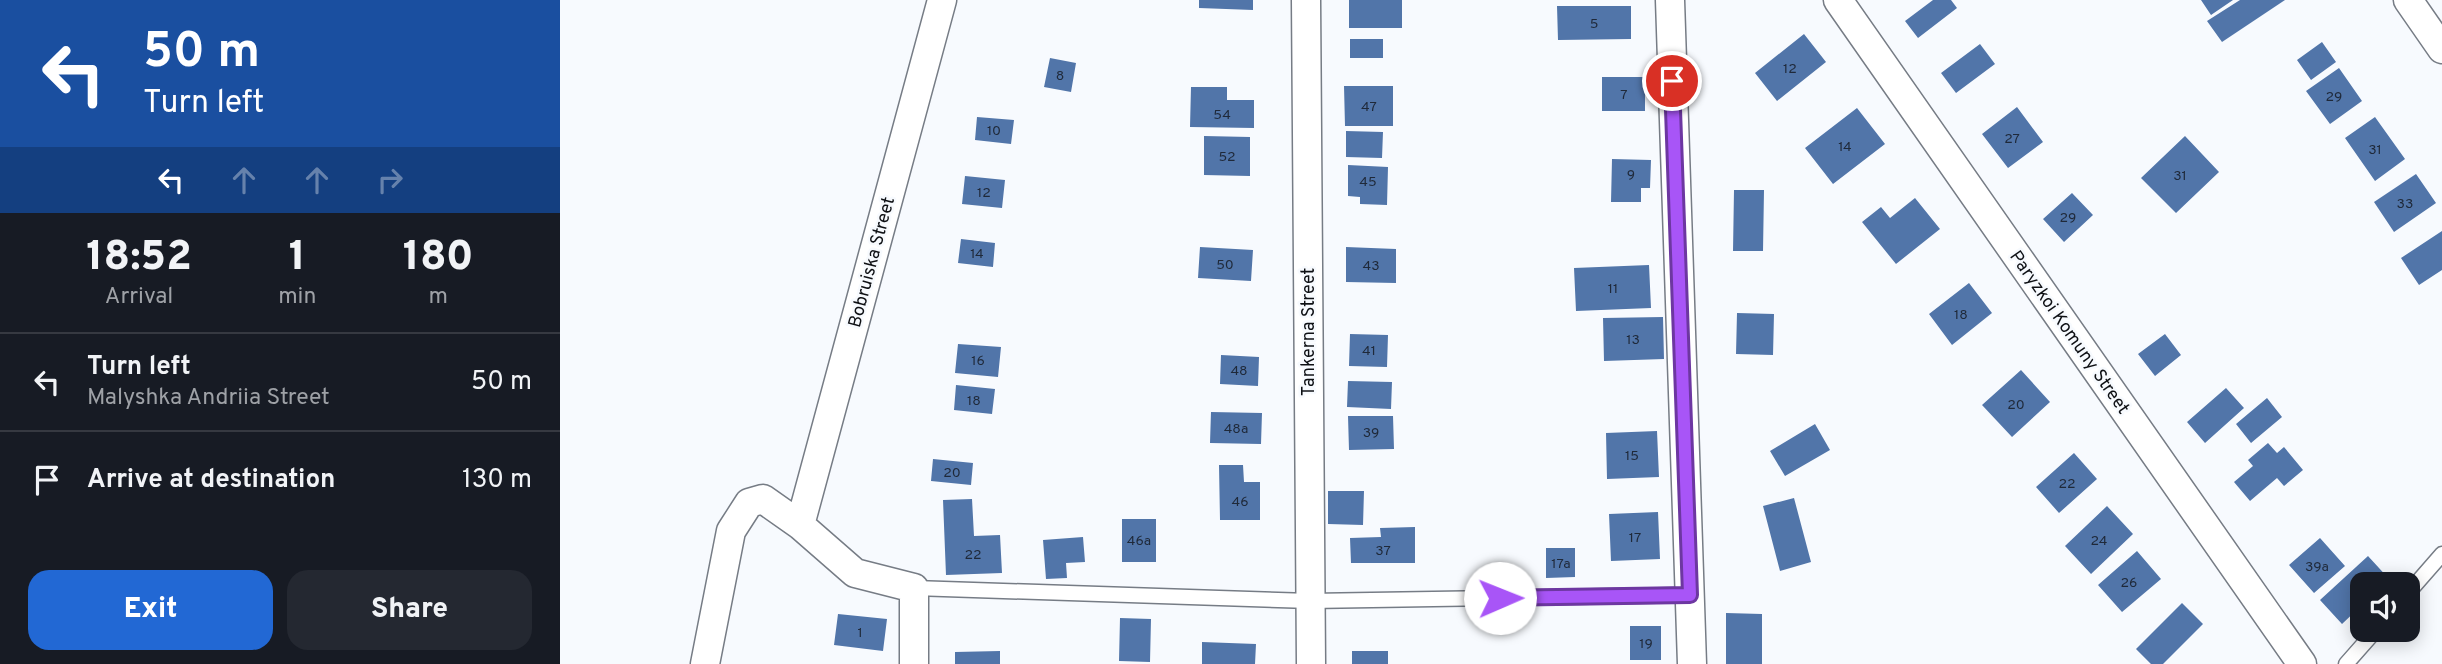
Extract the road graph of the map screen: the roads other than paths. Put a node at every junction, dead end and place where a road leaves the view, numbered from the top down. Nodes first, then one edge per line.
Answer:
1 (942, 0) edge
2 (1306, 0) edge
3 (1670, 0) edge
4 (1838, 0) edge
5 (2408, 0) edge
6 (2442, 49) edge
7 (800, 524) junction
8 (2442, 554) edge
9 (2420, 579) edge
10 (914, 588) junction
11 (1690, 595) junction
12 (1310, 601) junction
13 (2365, 642) edge
14 (705, 664) edge
15 (914, 664) edge
16 (1311, 664) edge
17 (1692, 664) edge
18 (2302, 664) edge
19 (2346, 664) edge

1 - 7 street, Bobruiska Street
2 - 12 street, Tankerna Street
3 - 11 street
4 - 18 street, Paryzkoi Komuny Street
5 - 6 street
7 - 10 street
7 - 14 street
8 - 9 lane
10 - 12 lane
10 - 15 street
11 - 12 lane
11 - 17 street
12 - 16 street, Tankerna Street
13 - 19 lane

